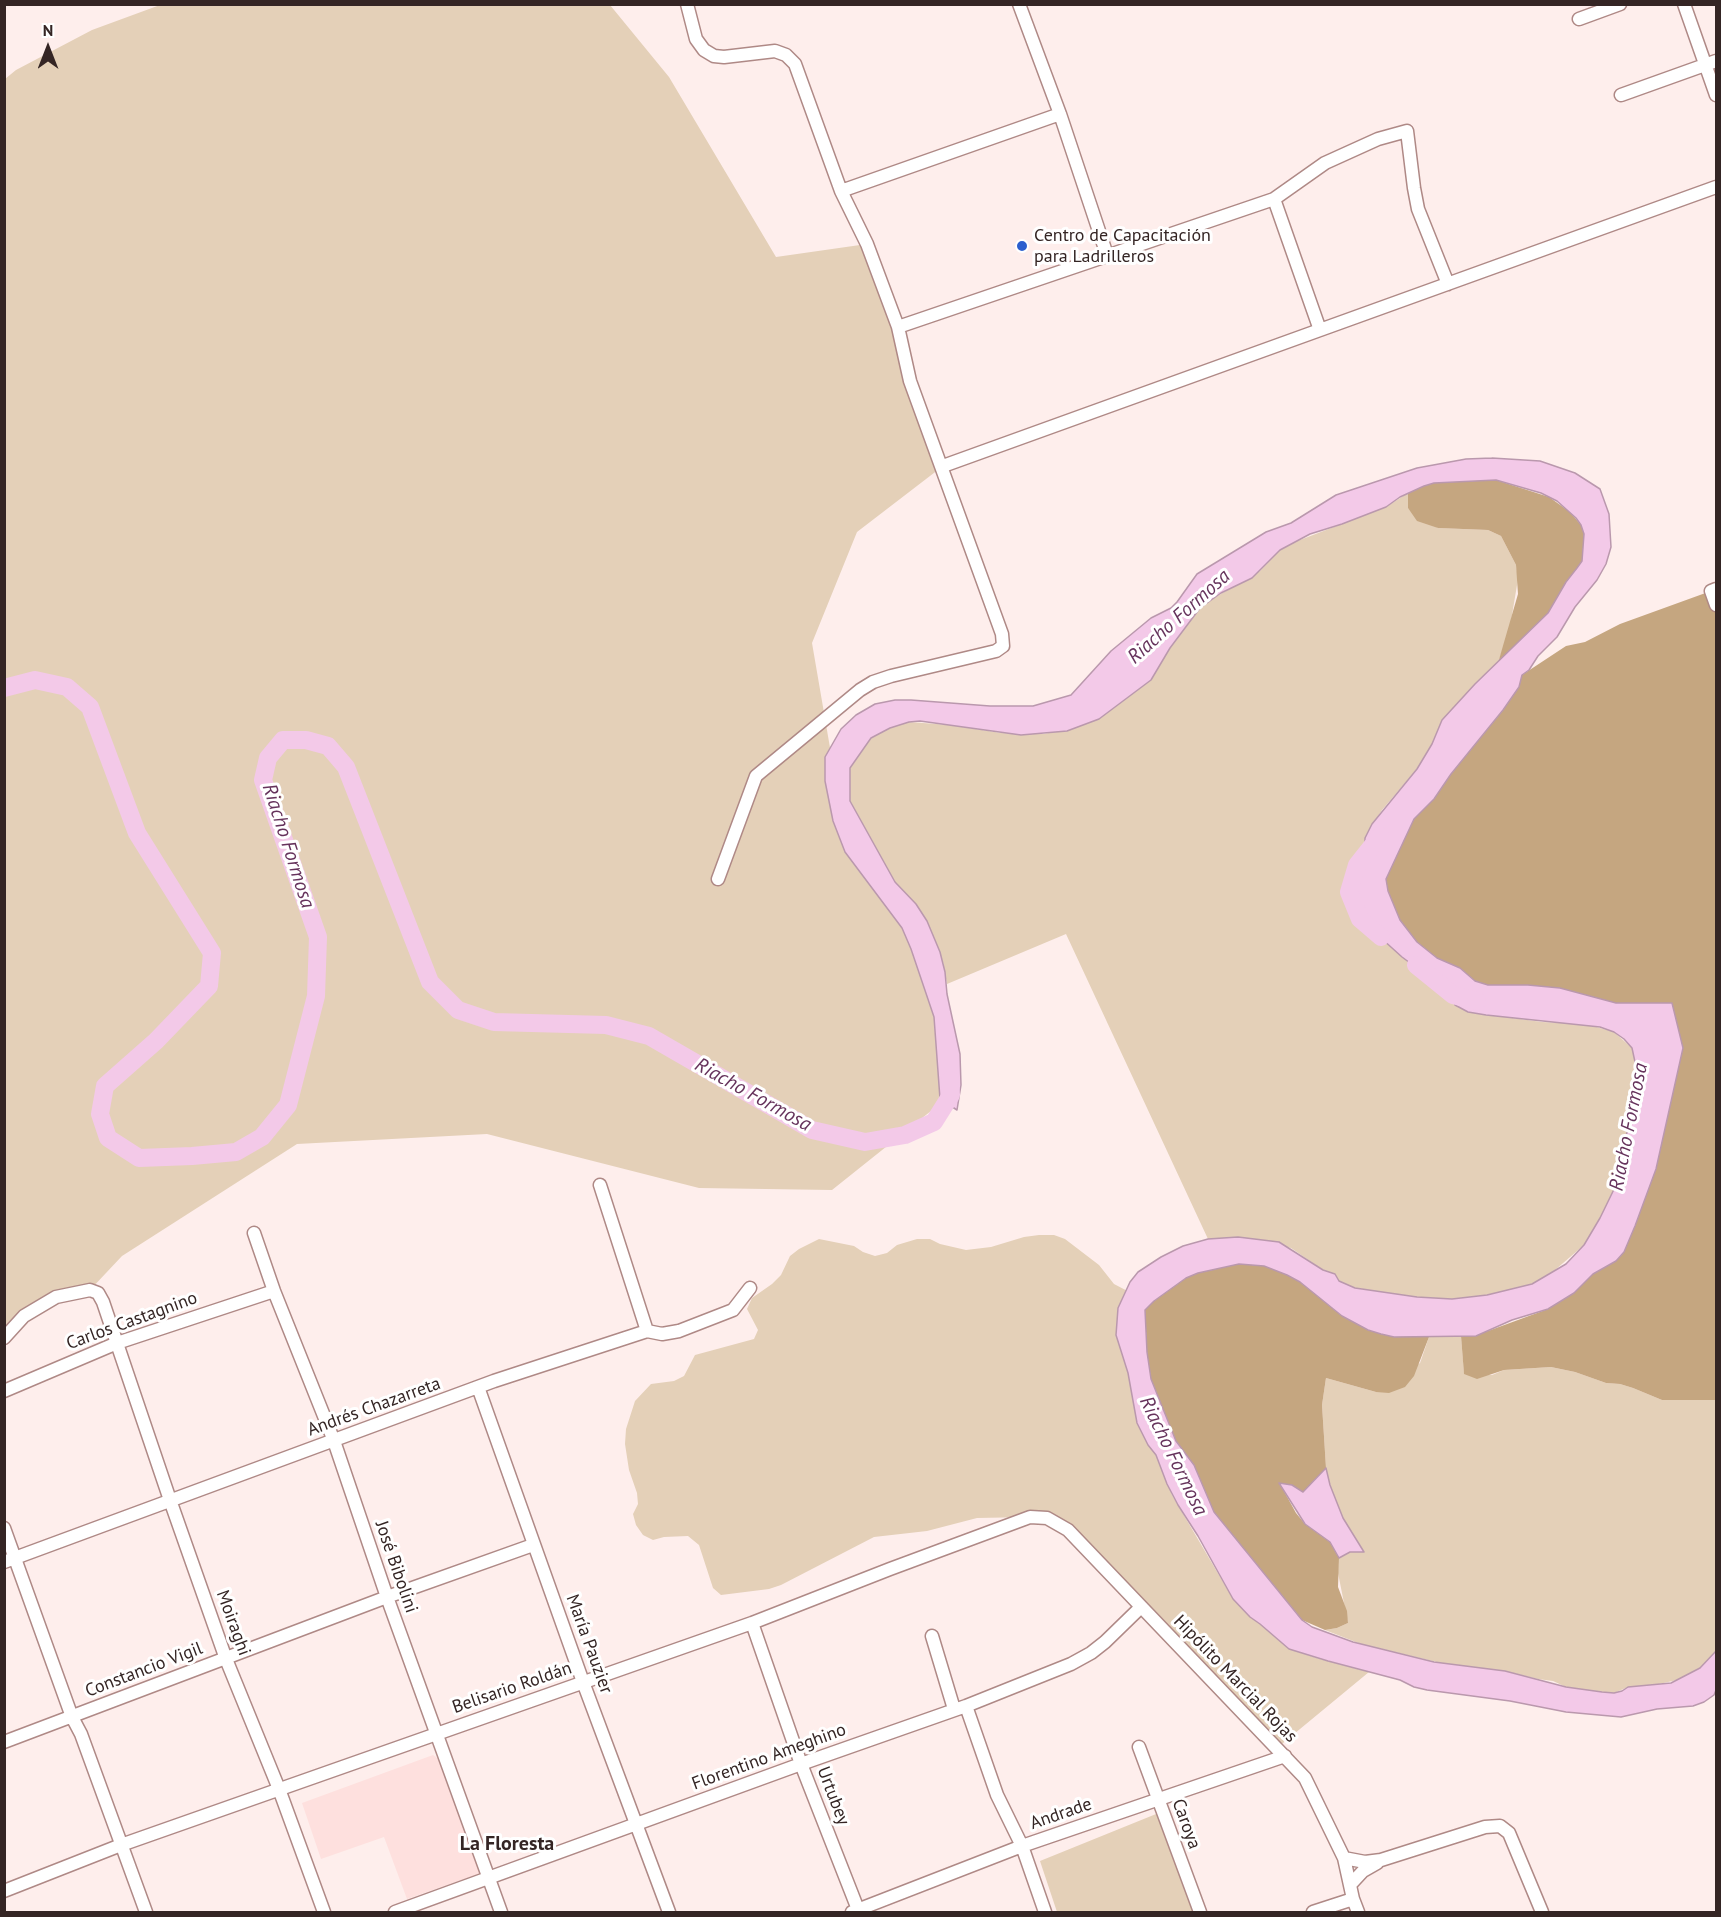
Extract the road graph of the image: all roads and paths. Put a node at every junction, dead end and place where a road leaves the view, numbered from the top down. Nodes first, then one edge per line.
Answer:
1 (687, 4) edge
2 (1019, 4) edge
3 (1620, 4) edge
4 (1684, 4) edge
5 (1579, 19) dead end
6 (1711, 63) edge
7 (1716, 94) edge
8 (1621, 95) dead end
9 (1060, 114) junction
10 (1716, 187) edge
11 (841, 191) junction
12 (1274, 199) junction
13 (1107, 255) junction
14 (1448, 284) junction
15 (898, 327) junction
16 (1320, 330) junction
17 (943, 466) junction
18 (1716, 589) edge
19 (1716, 605) edge
20 (718, 879) dead end
21 (600, 1185) dead end
22 (254, 1233) dead end
23 (750, 1288) dead end
24 (274, 1291) junction
25 (647, 1331) junction
26 (4, 1338) edge
27 (117, 1343) junction
28 (478, 1387) junction
29 (4, 1390) edge
30 (334, 1441) junction
31 (170, 1500) junction
32 (1030, 1517) joint
33 (4, 1528) edge
34 (533, 1545) junction
35 (10, 1560) edge
36 (387, 1596) junction
37 (1141, 1608) junction
38 (752, 1623) junction
39 (932, 1636) dead end
40 (226, 1659) junction
41 (583, 1682) junction
42 (960, 1708) junction
43 (72, 1717) junction
44 (436, 1733) junction
45 (4, 1742) edge
46 (1139, 1747) dead end
47 (1285, 1756) junction
48 (801, 1764) junction
49 (279, 1789) junction
50 (1158, 1800) junction
51 (636, 1825) junction
52 (121, 1845) junction
53 (1022, 1846) junction
54 (1344, 1858) junction
55 (1381, 1860) junction
56 (489, 1880) junction
57 (1350, 1885) junction
58 (4, 1891) edge
59 (1353, 1899) junction
60 (146, 1912) edge
61 (324, 1912) edge
62 (395, 1912) edge
63 (501, 1912) edge
64 (669, 1912) edge
65 (856, 1912) edge
66 (1045, 1912) edge
67 (1200, 1912) edge
68 (1313, 1912) edge
69 (1358, 1912) edge
70 (1542, 1912) edge

1 - 11 street
2 - 9 street
3 - 5 street
4 - 6 street
6 - 7 street
6 - 8 street
9 - 11 street
9 - 13 street
10 - 14 street
11 - 15 street
12 - 13 street
12 - 14 street
12 - 16 street
13 - 15 street
14 - 16 street
15 - 17 street
16 - 17 street
17 - 20 street
18 - 19 street
21 - 25 street
22 - 24 street, José Bibolini
23 - 25 street, Andrés Chazarreta
24 - 27 street, Carlos Castagnino
24 - 30 street, José Bibolini
25 - 28 street, Andrés Chazarreta
26 - 27 street, Moiraghi
27 - 29 street, Carlos Castagnino
27 - 31 street, Moiraghi
28 - 30 street, Andrés Chazarreta
28 - 34 street, María Pauzier
30 - 31 street, Andrés Chazarreta
30 - 36 street, José Bibolini
31 - 35 street, Andrés Chazarreta
31 - 40 street, Moiraghi
32 - 37 street, Hipólito Marcial Rojas
32 - 38 street, Belisario Roldán
33 - 35 street
34 - 36 street, Constancio Vigil
34 - 41 street, María Pauzier
35 - 43 street
36 - 40 street, Constancio Vigil
36 - 44 street, José Bibolini
37 - 42 street, Florentino Ameghino
37 - 47 street, Hipólito Marcial Rojas
38 - 41 street, Belisario Roldán
38 - 48 street, Urtubey
39 - 42 street
40 - 43 street, Constancio Vigil
40 - 49 street, Moiraghi
41 - 44 street, Belisario Roldán
41 - 51 street, María Pauzier
42 - 48 street, Florentino Ameghino
42 - 53 street
43 - 45 street, Constancio Vigil
43 - 52 street
44 - 49 street, Belisario Roldán
44 - 56 street, José Bibolini
46 - 50 street, Caroya
47 - 50 street, Andrade
47 - 54 street, Hipólito Marcial Rojas
48 - 51 street, Florentino Ameghino
48 - 65 street, Urtubey
49 - 52 street, Belisario Roldán
49 - 61 street, Moiraghi
50 - 53 street, Andrade
50 - 67 street, Caroya
51 - 56 street, Florentino Ameghino
51 - 64 street, María Pauzier
52 - 58 street, Belisario Roldán
52 - 60 street
53 - 65 street, Andrade
53 - 66 street
54 - 55 street
54 - 57 street, Hipólito Marcial Rojas
55 - 57 street
55 - 70 street
56 - 62 street, Florentino Ameghino
56 - 63 street, José Bibolini
57 - 59 street, Hipólito Marcial Rojas
59 - 68 street
59 - 69 street, Hipólito Marcial Rojas

